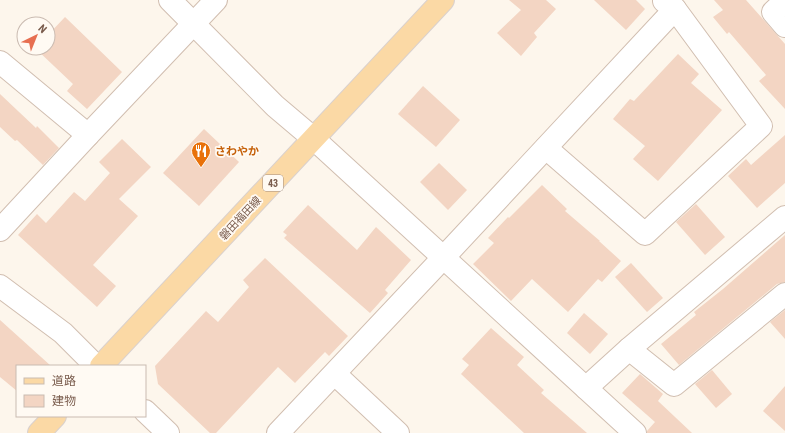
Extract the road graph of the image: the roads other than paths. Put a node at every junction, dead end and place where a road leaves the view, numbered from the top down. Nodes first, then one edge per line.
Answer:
1 (170, 0) edge
2 (216, 0) edge
3 (444, 0) edge
4 (785, 1) edge
5 (669, 4) edge
6 (195, 24) junction
7 (785, 26) edge
8 (0, 62) edge
9 (88, 134) junction
10 (314, 139) junction
11 (546, 148) junction
12 (785, 217) edge
13 (0, 230) edge
14 (443, 258) junction
15 (0, 286) edge
16 (785, 294) edge
17 (629, 349) junction
18 (95, 365) edge
19 (102, 365) edge
20 (335, 374) junction
21 (586, 388) junction
22 (146, 412) edge
23 (54, 417) edge
24 (39, 433) edge
25 (168, 433) edge
26 (278, 433) edge
27 (398, 433) edge
28 (635, 433) edge

1 - 6 street
2 - 6 street
3 - 10 main road, 磐田福田線 / 43
4 - 7 street
5 - 11 street
5 - 11 street
6 - 9 street
6 - 10 street
8 - 9 street
9 - 13 street
10 - 14 street
10 - 19 main road, 磐田福田線 / 43
11 - 14 street
12 - 17 street
14 - 20 street
14 - 21 street
15 - 18 street
16 - 17 street
17 - 21 street
20 - 26 street
20 - 27 street
21 - 28 street
22 - 25 street
23 - 24 main road

